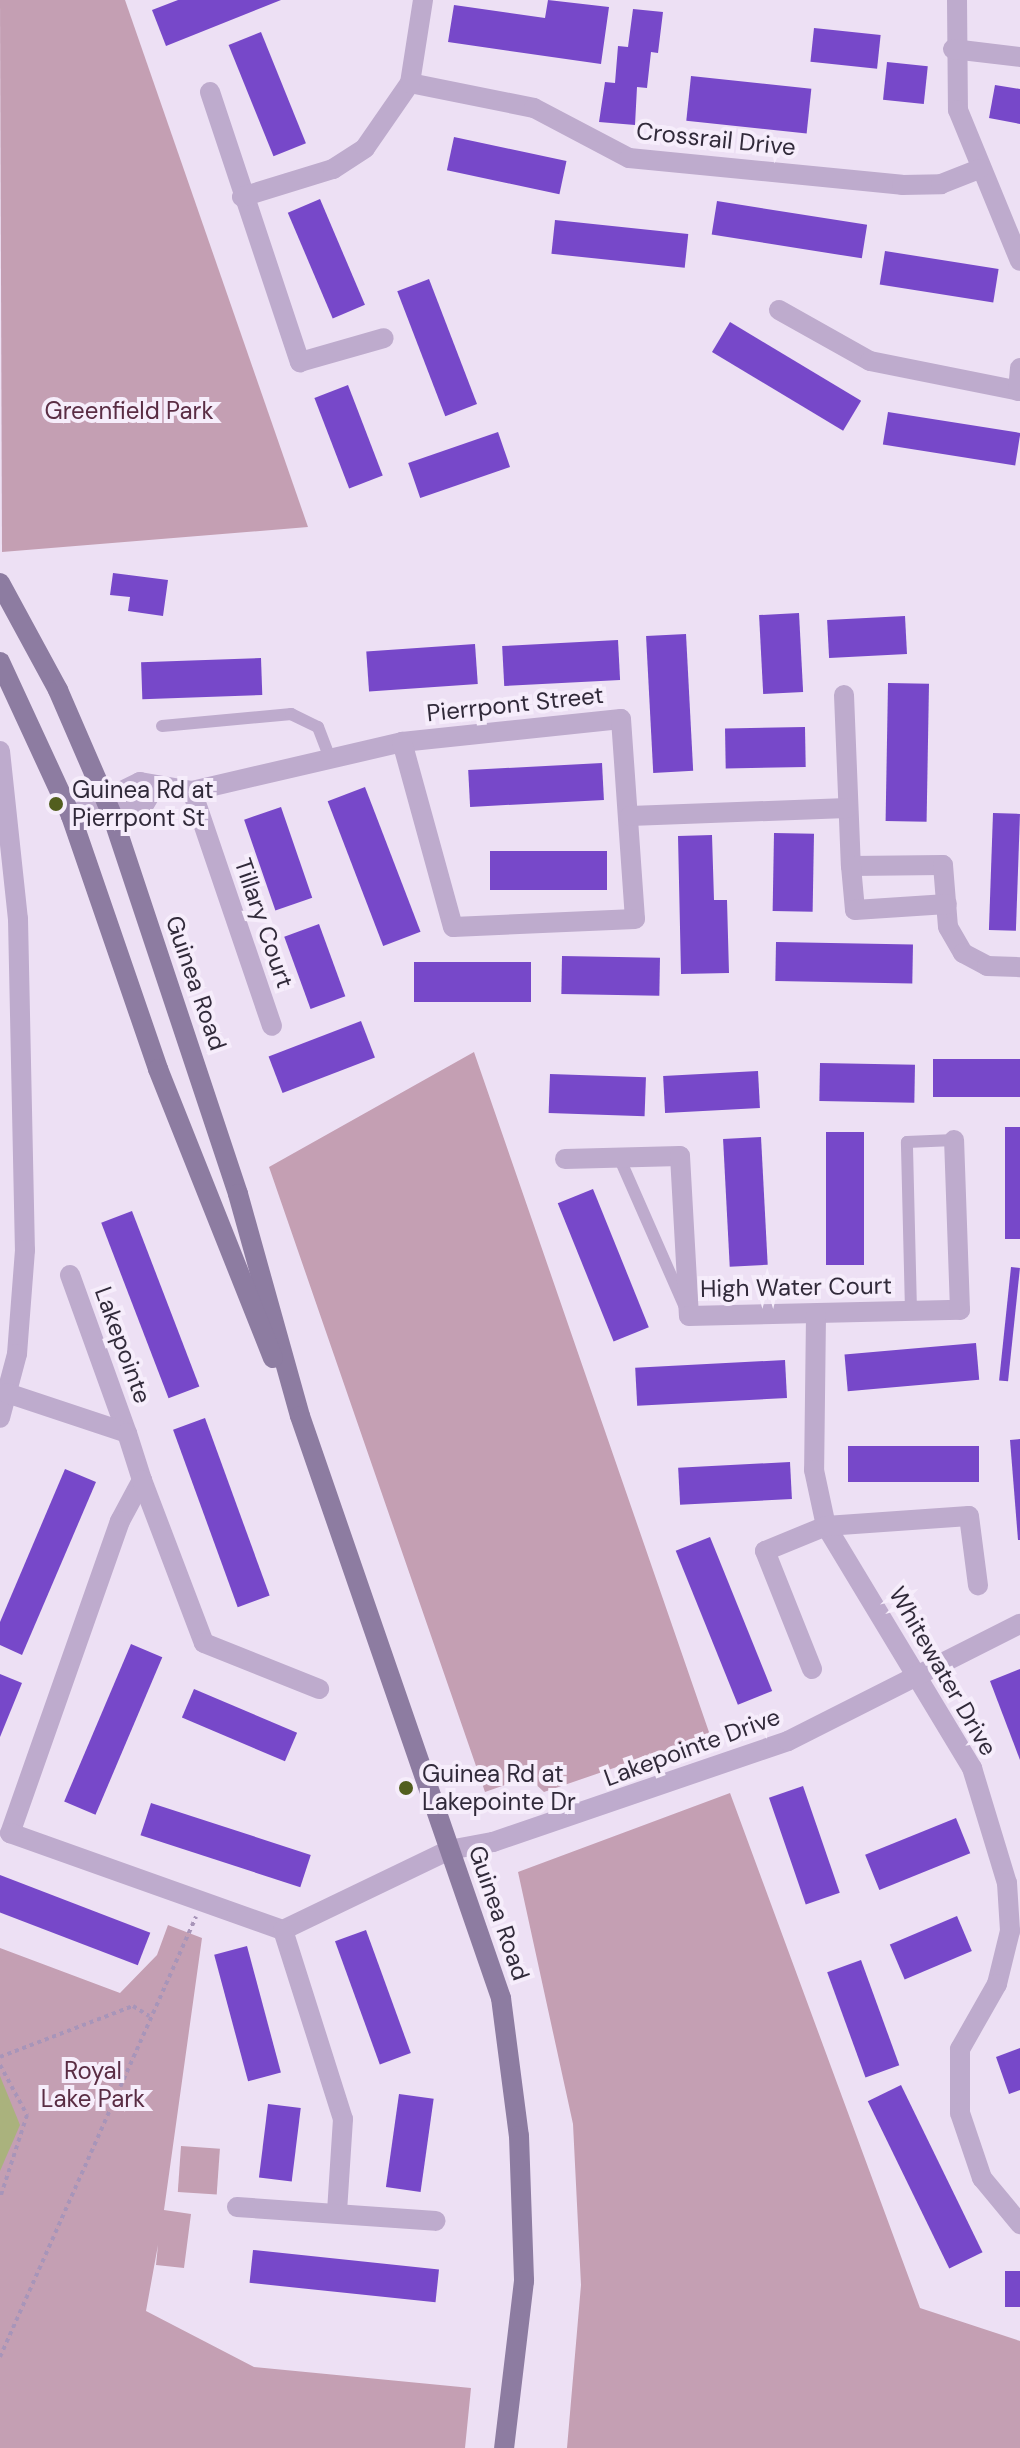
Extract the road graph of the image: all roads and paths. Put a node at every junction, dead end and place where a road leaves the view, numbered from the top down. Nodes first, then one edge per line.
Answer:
1 (423, 0) edge
2 (957, 0) edge
3 (953, 49) junction
4 (1020, 57) edge
5 (410, 83) junction
6 (210, 92) dead end
7 (979, 169) junction
8 (242, 197) junction
9 (1020, 261) edge
10 (779, 310) dead end
11 (384, 338) dead end
12 (1020, 368) edge
13 (1019, 391) edge
14 (0, 583) edge
15 (0, 662) edge
16 (844, 695) dead end
17 (162, 726) dead end
18 (402, 742) junction
19 (0, 751) edge
20 (330, 758) junction
21 (154, 788) junction
22 (192, 791) junction
23 (104, 796) junction
24 (847, 808) junction
25 (112, 815) junction
26 (71, 816) junction
27 (630, 816) junction
28 (851, 866) junction
29 (8, 869) edge
30 (947, 904) junction
31 (1020, 967) edge
32 (272, 1026) dead end
33 (954, 1140) joint
34 (619, 1157) junction
35 (565, 1159) dead end
36 (70, 1275) dead end
37 (911, 1311) junction
38 (816, 1315) junction
39 (689, 1316) junction
40 (7, 1393) junction
41 (300, 1416) junction
42 (0, 1418) edge
43 (127, 1433) junction
44 (142, 1480) junction
45 (826, 1526) junction
46 (978, 1585) dead end
47 (1020, 1624) edge
48 (812, 1669) dead end
49 (919, 1673) junction
50 (319, 1689) dead end
51 (449, 1850) junction
52 (202, 1902) junction
53 (283, 1930) junction
54 (150, 2017) junction
55 (0, 2057) edge
56 (0, 2065) edge
57 (0, 2198) edge
58 (237, 2207) dead end
59 (337, 2213) junction
60 (436, 2221) dead end
61 (1020, 2224) edge
62 (0, 2357) edge
63 (504, 2448) edge

1 - 5 street
2 - 3 street
3 - 4 street
3 - 7 street
5 - 7 street, Crossrail Drive
5 - 8 street
6 - 8 street
7 - 9 street
8 - 11 street
10 - 13 street
12 - 13 street
14 - 23 main road, Guinea Road
15 - 26 main road, Guinea Road
16 - 24 street
17 - 20 lane
18 - 20 street, Pierrpont Street
18 - 27 street, Pierrpont Street
18 - 27 street
19 - 29 street
20 - 22 street, Pierrpont Street
21 - 22 street, Pierrpont Street
21 - 23 street, Pierrpont Street
21 - 25 street
22 - 32 street, Tillary Court
23 - 25 main road, Guinea Road
23 - 26 street, Pierrpont Street
24 - 27 street
24 - 28 street
25 - 26 street
25 - 41 main road, Guinea Road
26 - 41 main road, Guinea Road
28 - 30 street
28 - 30 street
29 - 40 street
30 - 31 street
33 - 37 lane
33 - 37 street, High Water Court
34 - 35 street, High Water Court
34 - 39 lane
34 - 39 street, High Water Court
36 - 43 street, Lakepointe
37 - 38 street, High Water Court
38 - 39 street, High Water Court
38 - 45 street, Whitewater Drive
40 - 42 street
40 - 43 street
41 - 51 main road, Guinea Road
43 - 44 street
44 - 50 street
44 - 52 street
45 - 46 street
45 - 48 street
45 - 49 street, Whitewater Drive
47 - 49 street, Lakepointe Drive
49 - 51 street, Lakepointe Drive
49 - 61 street, Whitewater Drive
51 - 53 street, Lakepointe Drive
51 - 63 main road, Guinea Road
52 - 53 street
52 - 54 path
53 - 59 street
54 - 55 path
54 - 62 path
56 - 57 path
58 - 59 street
59 - 60 street

